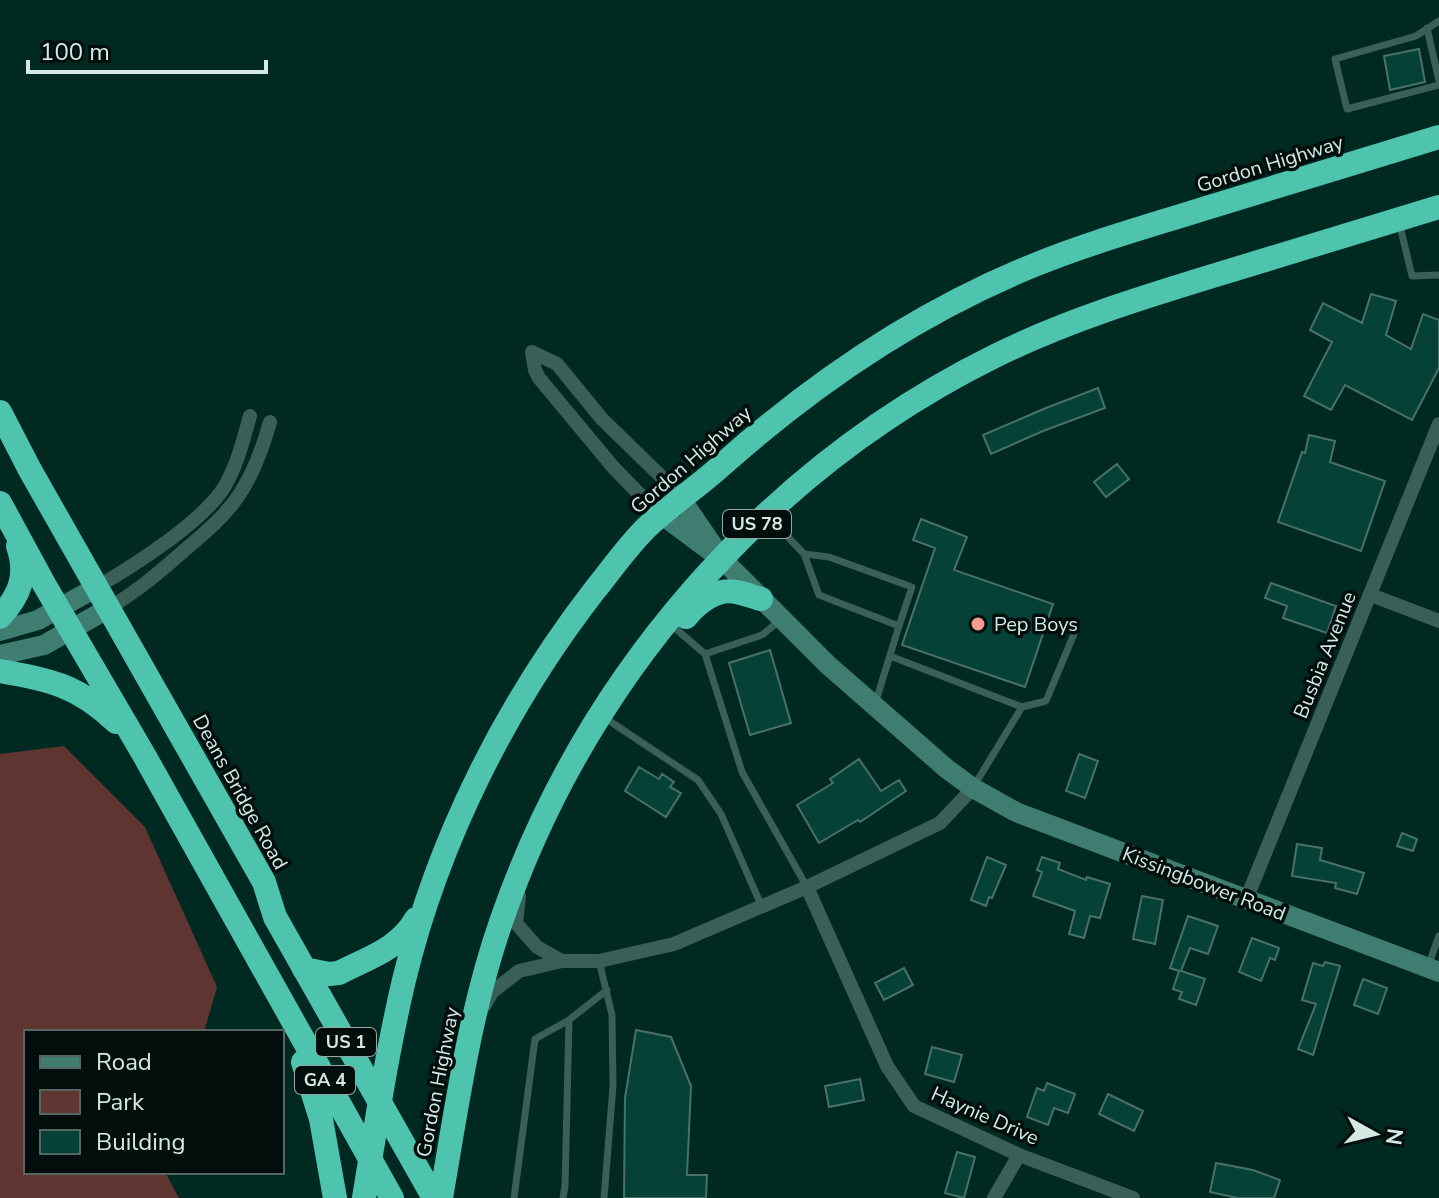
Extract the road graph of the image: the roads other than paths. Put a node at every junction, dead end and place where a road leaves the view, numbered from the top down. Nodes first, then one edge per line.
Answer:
1 (1439, 21) edge
2 (1427, 28) junction
3 (1439, 83) edge
4 (1439, 137) edge
5 (1439, 207) edge
6 (1398, 220) junction
7 (1439, 275) edge
8 (0, 412) edge
9 (250, 416) dead end
10 (270, 422) dead end
11 (1439, 424) edge
12 (681, 499) junction
13 (3, 508) edge
14 (662, 515) junction
15 (767, 515) junction
16 (804, 554) junction
17 (722, 559) junction
18 (1371, 595) junction
19 (103, 597) junction
20 (761, 599) junction
21 (59, 608) junction
22 (0, 617) edge
23 (781, 619) junction
24 (1439, 621) edge
25 (899, 626) junction
26 (676, 629) junction
27 (0, 631) edge
28 (71, 631) junction
29 (1074, 634) dead end
30 (705, 654) junction
31 (0, 655) edge
32 (890, 656) junction
33 (0, 671) edge
34 (875, 706) junction
35 (1022, 707) junction
36 (599, 715) junction
37 (141, 750) junction
38 (973, 788) junction
39 (522, 867) junction
40 (807, 887) junction
41 (430, 896) junction
42 (1246, 900) junction
43 (762, 907) junction
44 (1439, 936) edge
45 (562, 961) junction
46 (599, 961) junction
47 (304, 969) junction
48 (1433, 970) edge
49 (607, 990) junction
50 (281, 999) junction
51 (569, 1020) junction
52 (470, 1031) junction
53 (380, 1103) junction
54 (1019, 1155) junction
55 (370, 1160) junction
56 (335, 1198) edge
57 (364, 1198) edge
58 (392, 1198) edge
59 (434, 1198) edge
60 (441, 1198) edge
61 (514, 1198) edge
62 (563, 1198) edge
63 (604, 1198) edge
64 (994, 1198) edge
65 (1133, 1198) edge

1 - 2 lane
2 - 3 lane
2 - 3 lane
4 - 12 highway, Gordon Highway
5 - 6 highway, Gordon Highway / US 78
6 - 7 lane
6 - 15 highway, Gordon Highway / US 78
8 - 19 highway, Deans Bridge Road / US 1
9 - 19 street
10 - 19 street
11 - 18 street, Busbia Avenue
12 - 14 highway, Gordon Highway
12 - 14 street, Kissingbower Road
12 - 17 street, Kissingbower Road
13 - 21 highway, US 1
13 - 22 highway
14 - 17 street, Kissingbower Road
14 - 41 highway, Gordon Highway
15 - 16 lane
15 - 17 highway, Gordon Highway / US 78
16 - 25 lane
16 - 25 lane
17 - 20 street, Kissingbower Road
17 - 36 highway, Gordon Highway / US 78
18 - 24 street
18 - 42 street, Busbia Avenue
19 - 21 street
19 - 28 street
19 - 47 highway, Deans Bridge Road / US 1
20 - 23 street, Kissingbower Road
20 - 26 highway
21 - 27 street
21 - 28 highway, US 1
23 - 30 lane
23 - 34 street, Kissingbower Road
25 - 32 lane
26 - 30 lane
26 - 36 highway
28 - 31 street
28 - 37 highway, US 1
29 - 35 lane
30 - 40 lane
32 - 34 lane
32 - 35 lane
33 - 37 highway
34 - 38 street, Kissingbower Road
35 - 38 lane
36 - 39 highway, Gordon Highway / US 78
36 - 43 lane
37 - 50 highway, US 1
38 - 40 street
38 - 42 street, Kissingbower Road
39 - 45 street
39 - 52 highway, Gordon Highway / US 78
40 - 43 street
40 - 54 street, Haynie Drive
41 - 47 highway
41 - 53 highway, Gordon Highway
42 - 48 street, Kissingbower Road
43 - 46 street
44 - 48 lane
45 - 46 street
45 - 52 street
46 - 49 lane
47 - 53 highway, Deans Bridge Road / US 1
49 - 51 lane
49 - 63 lane
50 - 55 highway, GA 4
50 - 56 highway, US 1
51 - 61 lane
51 - 62 lane
52 - 60 highway, Gordon Highway / US 78
53 - 55 highway, Gordon Highway
53 - 59 highway, Deans Bridge Road / US 1
54 - 64 street
54 - 65 street, Haynie Drive
55 - 57 highway, Gordon Highway
55 - 58 highway, GA 4

